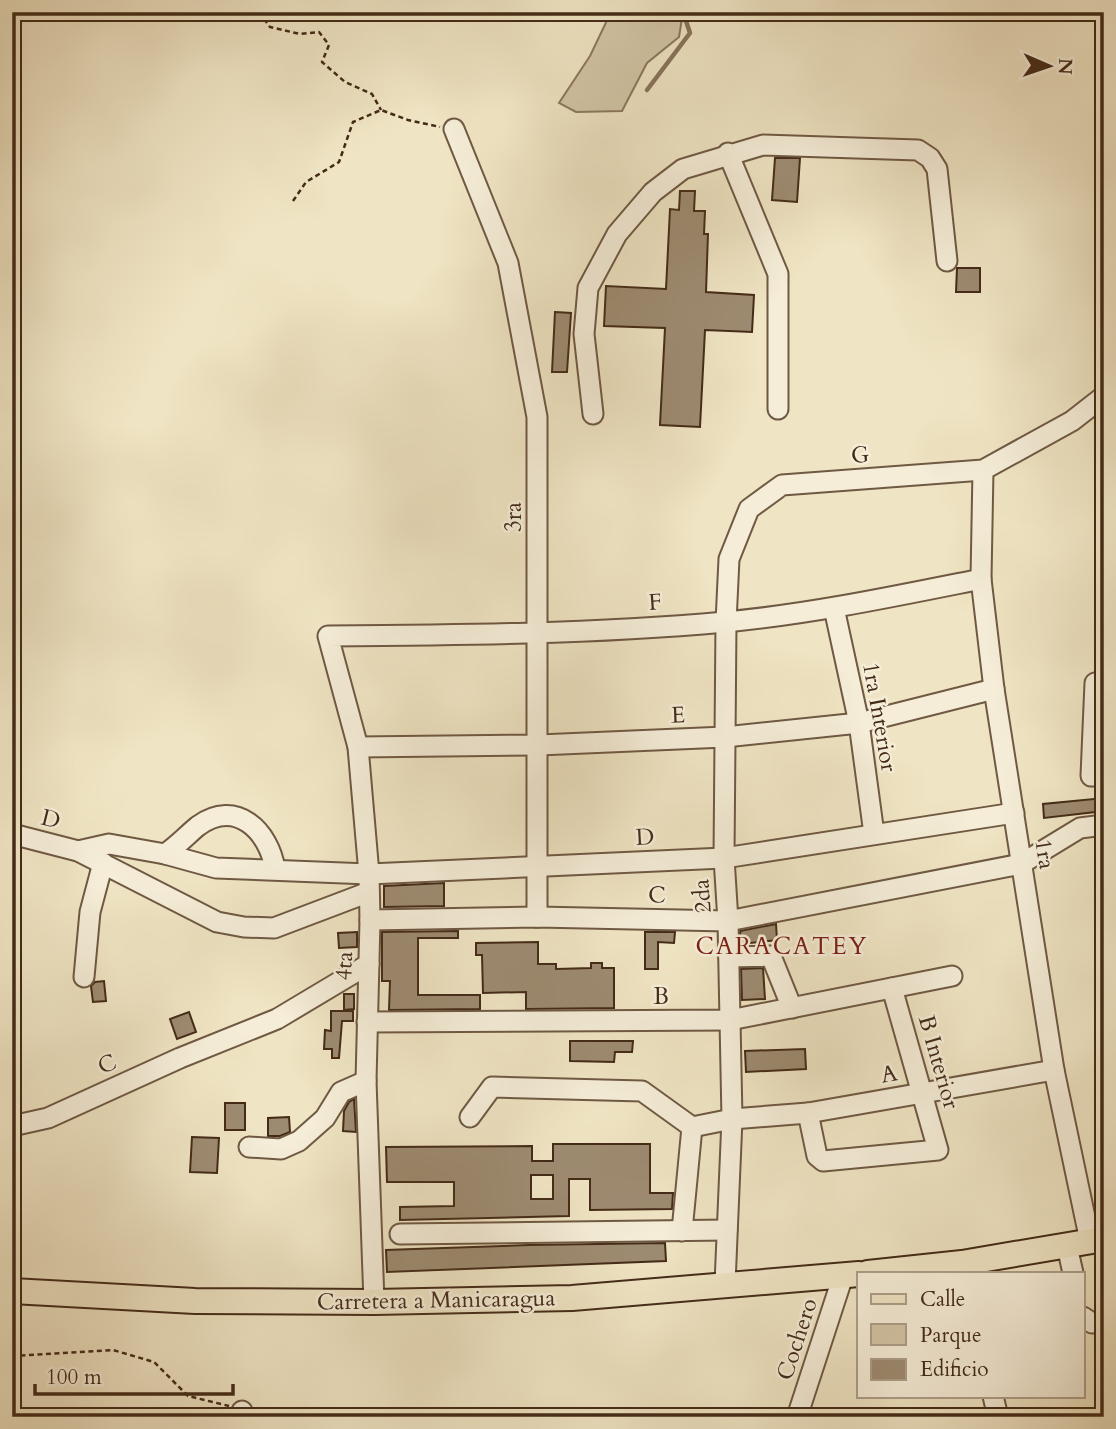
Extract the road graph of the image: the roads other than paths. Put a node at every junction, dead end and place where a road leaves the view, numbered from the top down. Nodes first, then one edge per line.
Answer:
1 (454, 130) road end
2 (728, 153) junction
3 (947, 261) dead end
4 (1104, 396) edge
5 (778, 409) dead end
6 (593, 414) dead end
7 (983, 470) junction
8 (749, 509) joint
9 (981, 579) junction
10 (834, 608) junction
11 (726, 622) junction
12 (538, 635) junction
13 (328, 636) joint
14 (1104, 682) edge
15 (994, 689) junction
16 (859, 723) junction
17 (725, 737) junction
18 (539, 745) junction
19 (358, 747) junction
20 (1104, 776) edge
21 (1014, 813) junction
22 (1104, 825) edge
23 (12, 834) edge
24 (874, 834) junction
25 (78, 850) junction
26 (165, 854) junction
27 (724, 858) junction
28 (103, 863) junction
29 (1021, 864) junction
30 (538, 866) junction
31 (275, 869) junction
32 (369, 883) junction
33 (537, 917) junction
34 (370, 920) junction
35 (728, 921) junction
36 (729, 957) junction
37 (369, 964) junction
38 (952, 976) dead end
39 (84, 977) dead end
40 (337, 984) junction
41 (892, 988) junction
42 (367, 997) junction
43 (792, 1008) junction
44 (730, 1020) junction
45 (367, 1022) junction
46 (1055, 1070) junction
47 (366, 1080) junction
48 (922, 1093) junction
49 (808, 1113) junction
50 (470, 1117) dead end
51 (732, 1119) junction
52 (12, 1126) edge
53 (692, 1127) junction
54 (249, 1147) dead end
55 (727, 1230) junction
56 (682, 1231) junction
57 (400, 1234) dead end
58 (1087, 1242) edge
59 (963, 1268) edge
60 (887, 1272) edge
61 (1073, 1272) edge
62 (851, 1275) edge
63 (725, 1284) junction
64 (12, 1291) edge
65 (374, 1302) junction
66 (993, 1398) edge
67 (797, 1417) edge
68 (998, 1417) edge

1 - 12 street, 3ra
2 - 3 street
2 - 5 street
2 - 6 street
4 - 7 street
7 - 8 street, G
7 - 9 street, 1ra
8 - 11 street, 2da
9 - 10 street, F
9 - 15 street, 1ra
10 - 11 street, F
10 - 16 street, 1ra Interior
11 - 12 street, F
11 - 17 street, 2da
12 - 13 street, F
12 - 18 street, 3ra
13 - 19 street, 4ta
14 - 20 street
15 - 16 street, E
15 - 21 street, 1ra
16 - 17 street, E
16 - 24 street, 1ra Interior
17 - 18 street, E
17 - 27 street, 2da
18 - 19 street, E
18 - 30 street, 3ra
19 - 32 street, 4ta
21 - 24 street, D
21 - 29 street, 1ra
22 - 29 street
23 - 25 street, D
24 - 27 street, D
25 - 26 street, D
25 - 28 street, D
26 - 31 street, D
26 - 31 street
27 - 30 street, D
27 - 35 street, 2da
28 - 32 street, D
28 - 39 street
29 - 35 street, C
29 - 46 street, 1ra
30 - 32 street, D
30 - 33 street, 3ra
31 - 32 street, D
32 - 34 street, 4ta
33 - 34 street, C
33 - 35 street, C
34 - 37 street, 4ta
35 - 36 street, 2da
36 - 43 street
36 - 44 street, 2da
37 - 40 street, C
37 - 42 street, 4ta
38 - 41 street, B
40 - 42 street
40 - 52 street, C
41 - 43 street, B
41 - 48 street, B Interior
42 - 45 street, 4ta
43 - 44 street, B
44 - 45 street, B
44 - 51 street, 2da
45 - 47 street, 4ta
46 - 48 street, A
46 - 58 street, 1ra
47 - 54 street
47 - 65 street, 4ta
48 - 49 street, A
48 - 49 street, B Interior
49 - 51 street, A
50 - 53 street
51 - 53 street, A
51 - 55 street, 2da
53 - 56 street
55 - 56 street
55 - 63 street, 2da
56 - 57 street
58 - 59 main road
58 - 61 street, 1ra
59 - 60 main road
62 - 63 main road, Carretera a Manicaragua
62 - 67 street, Cochero
63 - 65 main road, Carretera a Manicaragua
64 - 65 main road, Carretera a Manicaragua
66 - 68 street

